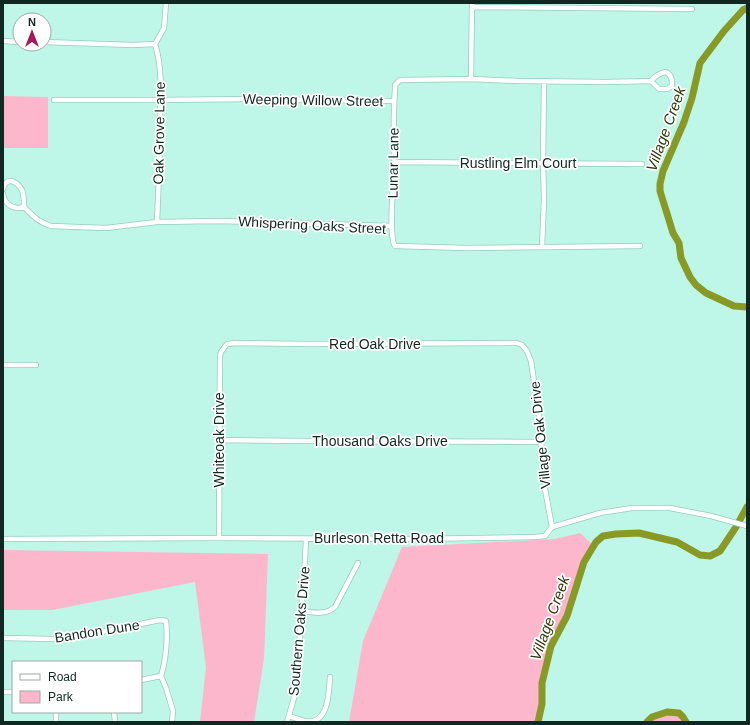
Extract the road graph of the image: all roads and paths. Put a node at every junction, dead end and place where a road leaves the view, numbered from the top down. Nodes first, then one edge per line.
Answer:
1 (166, 3) edge
2 (687, 3) edge
3 (472, 5) edge
4 (52, 42) edge
5 (155, 44) junction
6 (471, 79) junction
7 (544, 81) junction
8 (651, 81) junction
9 (54, 100) dead end
10 (160, 100) junction
11 (394, 101) junction
12 (394, 162) junction
13 (543, 163) junction
14 (642, 164) dead end
15 (3, 189) edge
16 (3, 194) edge
17 (24, 207) junction
18 (157, 222) junction
19 (392, 226) junction
20 (640, 246) dead end
21 (542, 247) junction
22 (227, 344) joint
23 (522, 345) joint
24 (3, 365) edge
25 (36, 365) dead end
26 (219, 440) junction
27 (541, 442) junction
28 (747, 526) edge
29 (552, 527) junction
30 (219, 538) junction
31 (3, 539) edge
32 (306, 539) junction
33 (358, 563) dead end
34 (301, 611) junction
35 (3, 638) edge
36 (161, 676) junction
37 (330, 677) dead end
38 (142, 680) edge
39 (289, 716) junction
40 (172, 722) edge
41 (287, 722) edge

1 - 5 street
2 - 3 street
3 - 6 street
4 - 5 street
5 - 10 street, Oak Grove Lane
6 - 7 street, Weeping Willow Street
6 - 11 street, Weeping Willow Street
7 - 8 street, Weeping Willow Street
7 - 13 street
8 - 8 street, Weeping Willow Street
9 - 10 street, Weeping Willow Street
10 - 11 street, Weeping Willow Street
10 - 18 street, Oak Grove Lane
11 - 12 street, Lunar Lane
12 - 13 street, Rustling Elm Court
12 - 19 street, Lunar Lane
13 - 14 street, Rustling Elm Court
13 - 21 street
15 - 17 street
16 - 17 street, Whispering Oaks Street
17 - 18 street, Whispering Oaks Street
18 - 19 street, Whispering Oaks Street
19 - 21 street, Whispering Oaks Street
20 - 21 street, Whispering Oaks Street
22 - 23 street, Red Oak Drive
22 - 26 street, Whiteoak Drive
23 - 27 street, Village Oak Drive
24 - 25 street
26 - 27 street, Thousand Oaks Drive
26 - 30 street, Whiteoak Drive
27 - 29 street, Village Oak Drive
28 - 29 street, Burleson Retta Road
29 - 32 street, Burleson Retta Road
30 - 31 street, Burleson Retta Road
30 - 32 street, Burleson Retta Road
32 - 34 street, Southern Oaks Drive
33 - 34 street
34 - 39 street, Southern Oaks Drive
35 - 36 street, Bandon Dune
36 - 38 street
36 - 40 street
37 - 39 street
39 - 41 street, Southern Oaks Drive

